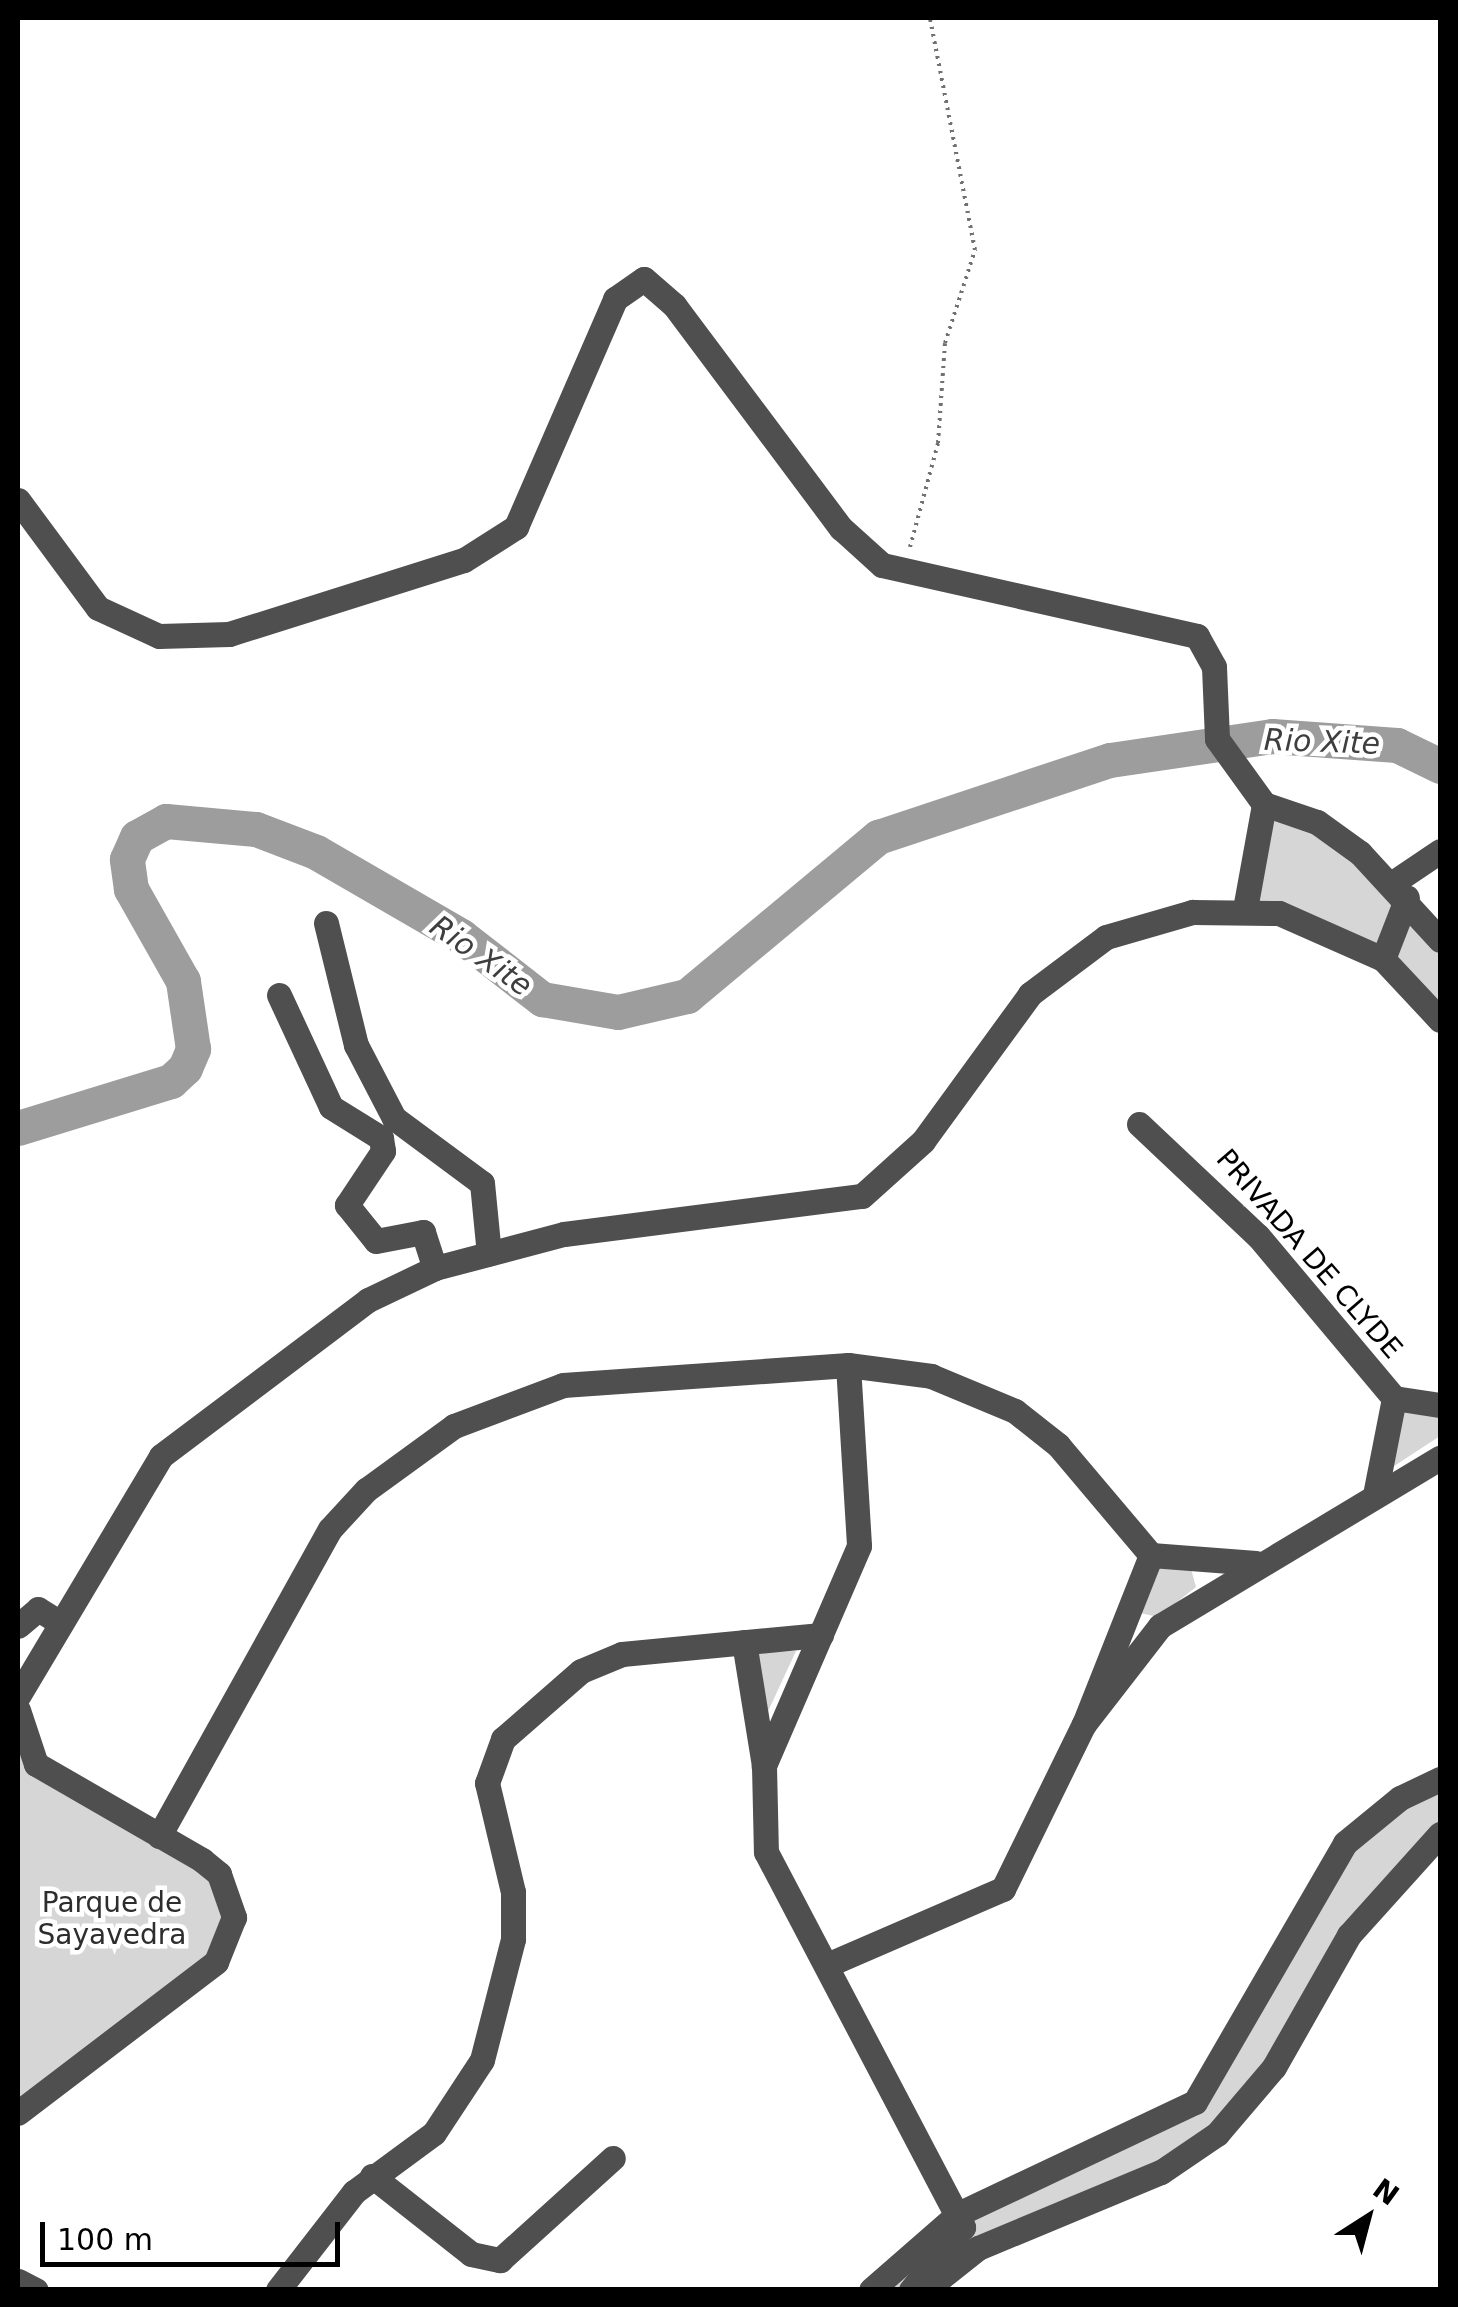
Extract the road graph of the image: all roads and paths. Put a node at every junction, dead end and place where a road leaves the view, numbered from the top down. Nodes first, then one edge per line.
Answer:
1 (930, 18) edge
2 (18, 500) edge
3 (912, 576) junction
4 (1264, 804) junction
5 (1440, 851) edge
6 (1400, 889) junction
7 (1246, 909) junction
8 (326, 923) dead end
9 (1440, 940) edge
10 (1383, 959) junction
11 (279, 995) dead end
12 (1440, 1020) edge
13 (1139, 1124) dead end
14 (489, 1254) junction
15 (435, 1268) junction
16 (848, 1365) junction
17 (1394, 1398) junction
18 (1440, 1405) edge
19 (1440, 1458) edge
20 (1376, 1495) junction
21 (1151, 1555) junction
22 (1256, 1563) junction
23 (59, 1622) junction
24 (18, 1626) edge
25 (821, 1635) junction
26 (744, 1642) junction
27 (18, 1696) edge
28 (18, 1710) edge
29 (1084, 1724) junction
30 (27, 1764) edge
31 (764, 1766) junction
32 (1440, 1778) edge
33 (1440, 1834) edge
34 (160, 1836) junction
35 (827, 1964) junction
36 (18, 2113) edge
37 (613, 2158) dead end
38 (372, 2176) junction
39 (958, 2214) junction
40 (18, 2280) edge
41 (36, 2290) edge
42 (278, 2290) edge
43 (871, 2290) edge
44 (911, 2290) edge
45 (925, 2290) edge

1 - 3 path
2 - 3 street
3 - 4 street
4 - 6 street
4 - 7 street
5 - 6 street
6 - 9 street
6 - 10 street
7 - 10 street
7 - 14 street
8 - 14 street
10 - 12 street
11 - 15 street
13 - 17 street, PRIVADA DE CLYDE
14 - 15 street
15 - 23 street
16 - 21 street
16 - 25 street
16 - 34 street
17 - 18 street, PRIVADA DE CLYDE
17 - 20 street, PRIVADA DE CLYDE
19 - 20 street
20 - 22 street
21 - 22 street
21 - 29 street
22 - 29 street
23 - 24 street
23 - 27 street
25 - 26 street
25 - 31 street
26 - 31 street
26 - 38 street
28 - 30 street
29 - 35 street
30 - 34 street
31 - 35 street
32 - 39 street
33 - 45 street
34 - 36 street
35 - 39 street
37 - 38 street
38 - 42 street
39 - 43 street
39 - 44 street
40 - 41 street

